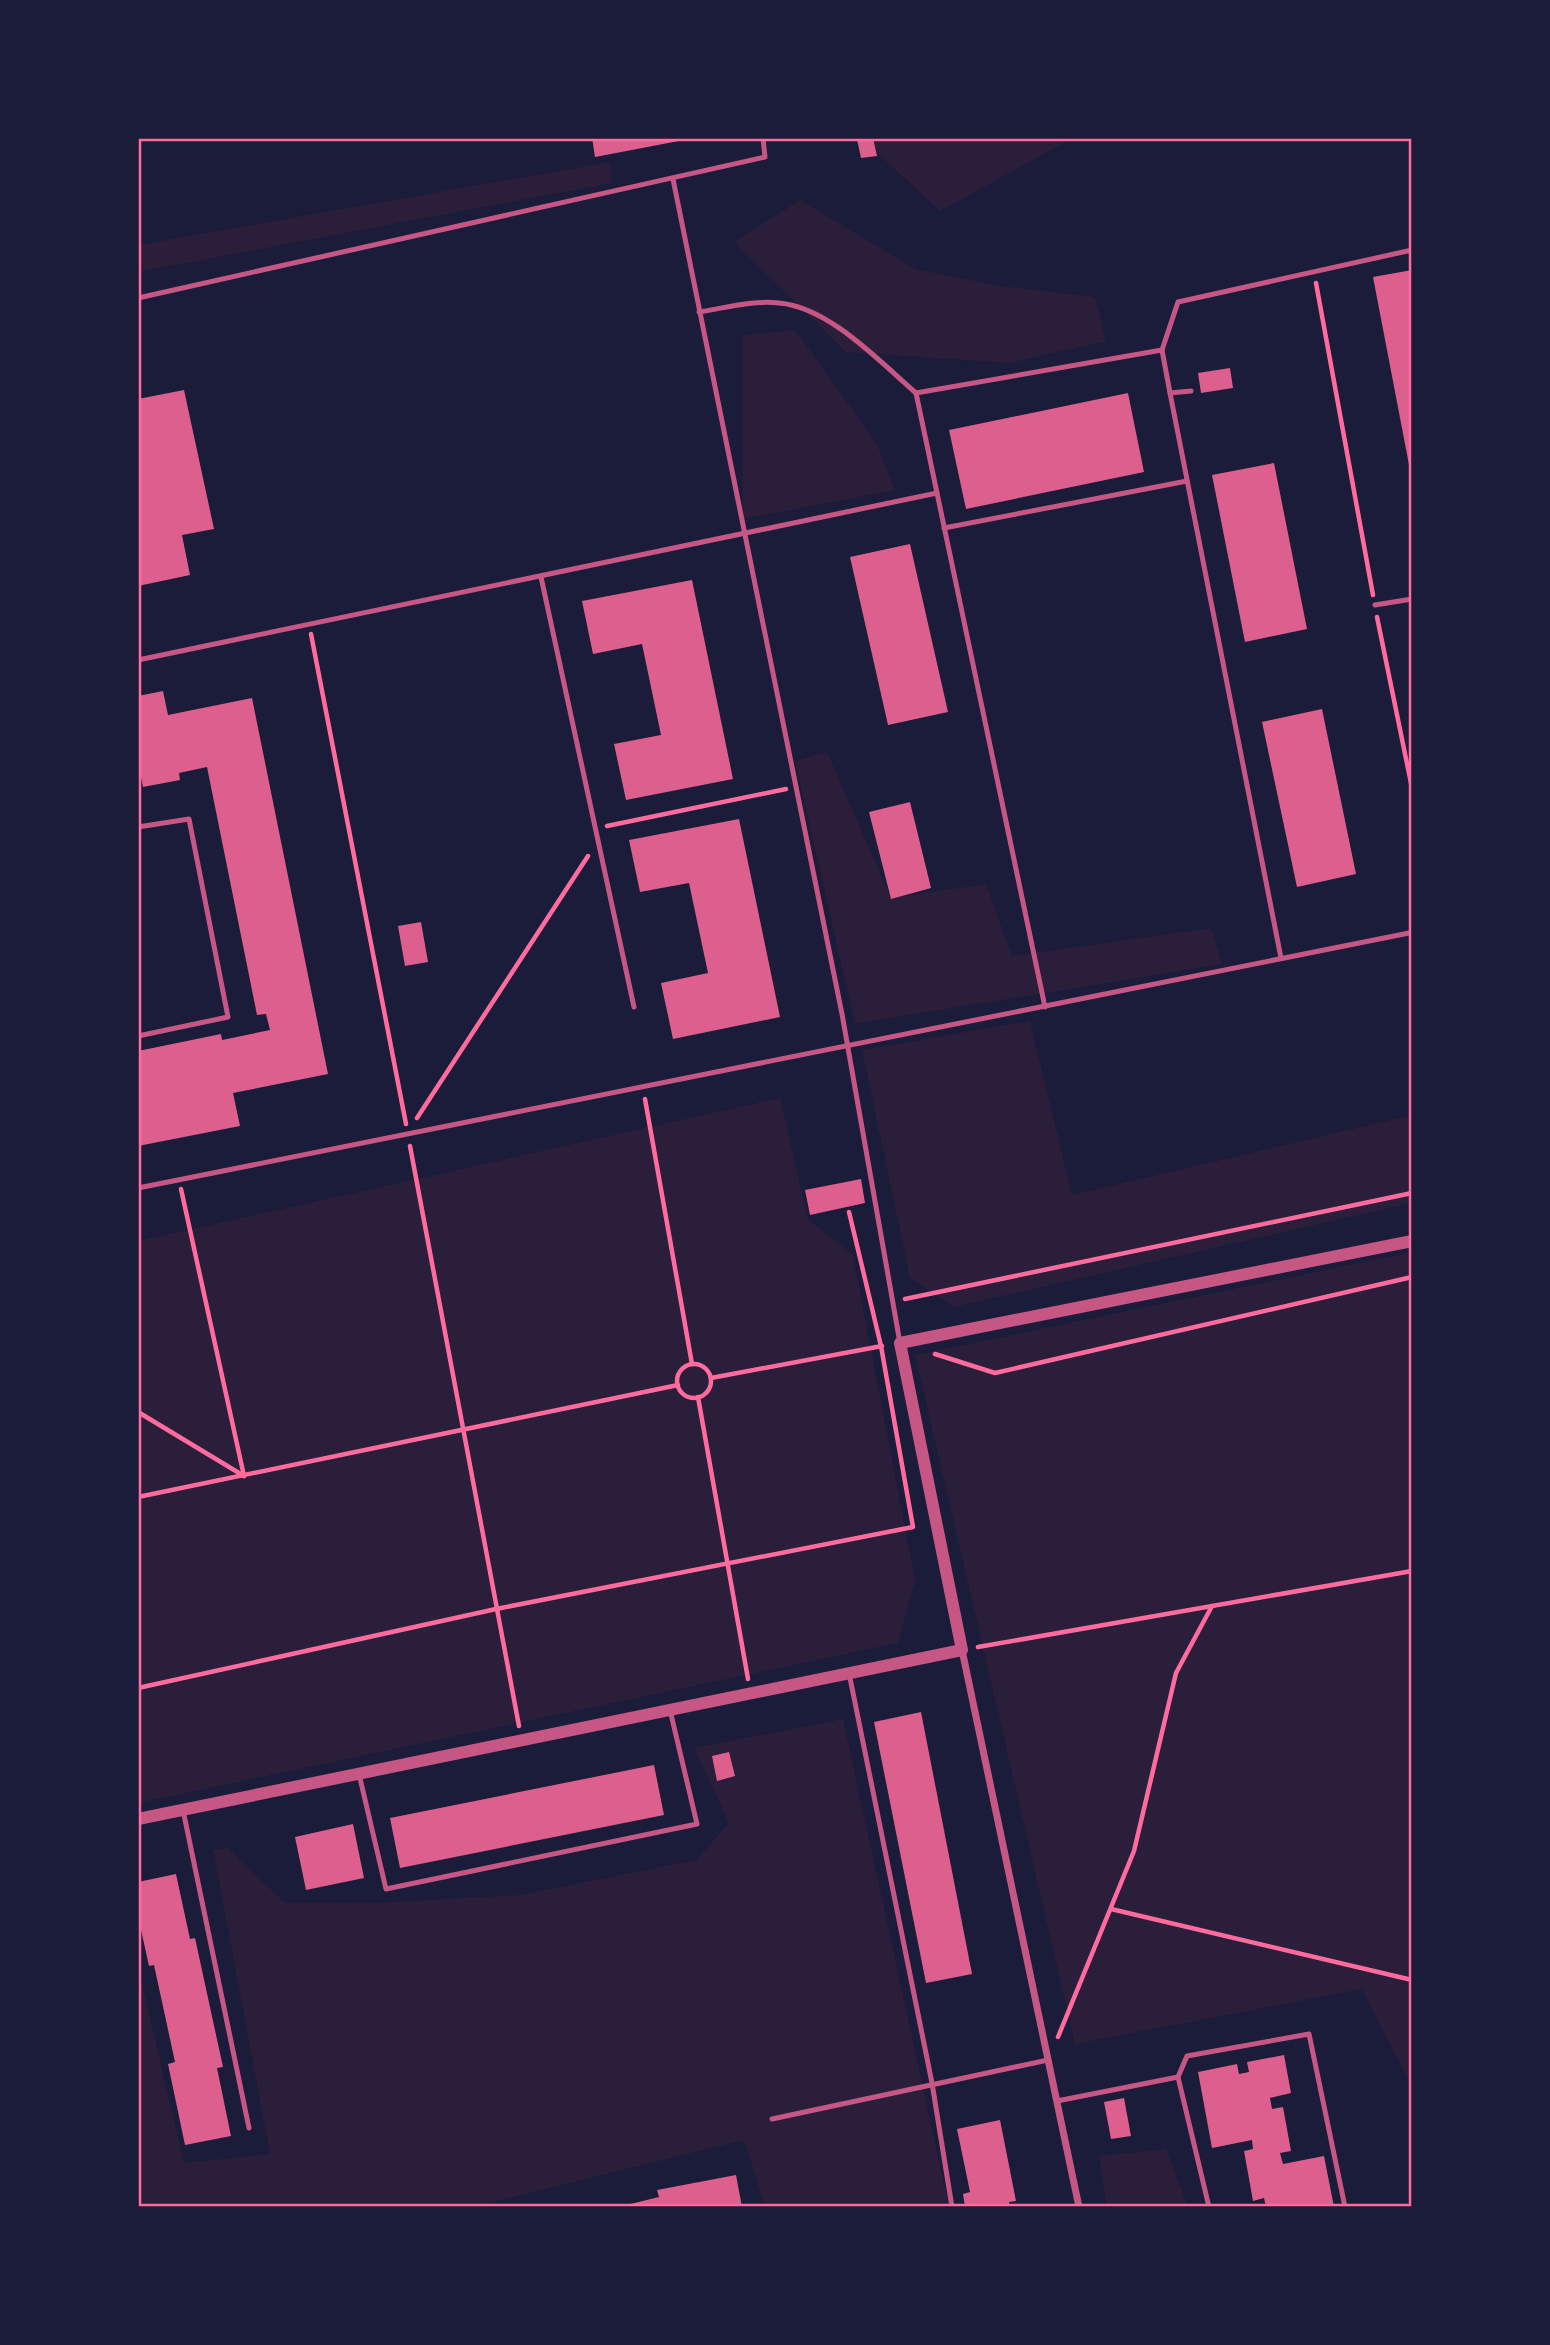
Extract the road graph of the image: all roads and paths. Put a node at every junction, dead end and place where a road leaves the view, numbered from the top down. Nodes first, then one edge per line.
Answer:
1 (763, 138) edge
2 (673, 179) junction
3 (1412, 250) edge
4 (1314, 270) junction
5 (138, 298) edge
6 (699, 312) junction
7 (1162, 350) junction
8 (1191, 391) dead end
9 (916, 393) junction
10 (1170, 393) junction
11 (1187, 481) junction
12 (937, 493) junction
13 (944, 528) junction
14 (744, 534) junction
15 (541, 577) junction
16 (1412, 599) edge
17 (1375, 605) junction
18 (309, 623) junction
19 (138, 660) edge
20 (796, 787) junction
21 (1412, 788) edge
22 (138, 827) edge
23 (596, 828) junction
24 (598, 840) junction
25 (1409, 933) dead end
26 (1281, 958) junction
27 (634, 1007) dead end
28 (1045, 1007) junction
29 (138, 1036) edge
30 (847, 1048) junction
31 (642, 1085) junction
32 (408, 1132) junction
33 (179, 1179) junction
34 (138, 1188) edge
35 (1412, 1193) edge
36 (849, 1212) dead end
37 (1412, 1241) edge
38 (1412, 1277) edge
39 (891, 1301) junction
40 (870, 1306) junction
41 (900, 1343) junction
42 (881, 1346) junction
43 (692, 1364) junction
44 (711, 1378) junction
45 (678, 1385) junction
46 (698, 1397) junction
47 (138, 1412) edge
48 (463, 1430) junction
49 (244, 1476) junction
50 (138, 1497) edge
51 (728, 1564) junction
52 (1412, 1571) edge
53 (1212, 1606) junction
54 (496, 1609) junction
55 (962, 1650) junction
56 (849, 1673) junction
57 (138, 1688) edge
58 (751, 1693) junction
59 (670, 1710) junction
60 (522, 1741) junction
61 (359, 1774) junction
62 (183, 1810) junction
63 (138, 1819) edge
64 (1111, 1909) junction
65 (1412, 1980) edge
66 (1048, 2060) junction
67 (1178, 2077) junction
68 (932, 2083) junction
69 (1057, 2101) junction
70 (772, 2119) dead end
71 (249, 2128) dead end
72 (952, 2207) edge
73 (1079, 2207) edge
74 (1209, 2207) edge
75 (1345, 2207) edge

1 - 2 lane
2 - 5 lane
2 - 6 lane
3 - 4 lane
4 - 7 lane
4 - 17 path
6 - 9 lane
6 - 14 lane
7 - 9 lane
7 - 10 lane
8 - 10 lane
9 - 12 lane
10 - 11 lane
11 - 13 lane
11 - 26 lane
12 - 13 lane
12 - 14 lane
13 - 28 lane
14 - 15 lane
14 - 20 lane
15 - 18 lane
15 - 23 lane
16 - 17 lane
17 - 21 path
18 - 19 lane
18 - 32 path
20 - 23 path
20 - 30 lane
22 - 29 lane
23 - 24 lane
24 - 27 lane
24 - 32 path
25 - 26 lane
26 - 28 lane
28 - 30 lane
30 - 31 lane
30 - 39 lane
31 - 32 lane
31 - 43 path
32 - 33 lane
32 - 48 path
33 - 34 lane
33 - 49 path
35 - 39 path
36 - 40 path
37 - 41 street
38 - 41 path
39 - 40 path
39 - 41 lane
40 - 42 path
41 - 42 path
41 - 55 street
42 - 44 path
42 - 51 path
43 - 44 path
43 - 45 path
44 - 46 path
45 - 46 path
45 - 48 path
46 - 51 path
47 - 49 path
48 - 49 path
48 - 54 path
49 - 50 path
51 - 54 path
51 - 58 path
52 - 53 path
53 - 55 path
53 - 64 path
54 - 57 path
54 - 60 path
55 - 56 street
55 - 66 street
56 - 58 street
56 - 68 lane
58 - 59 street
59 - 60 street
59 - 61 lane
60 - 61 street
61 - 62 street
62 - 63 street
62 - 71 lane
64 - 65 path
64 - 66 path
66 - 68 lane
66 - 69 street
67 - 69 lane
67 - 74 lane
67 - 75 lane
68 - 70 lane
68 - 72 lane
69 - 73 street

